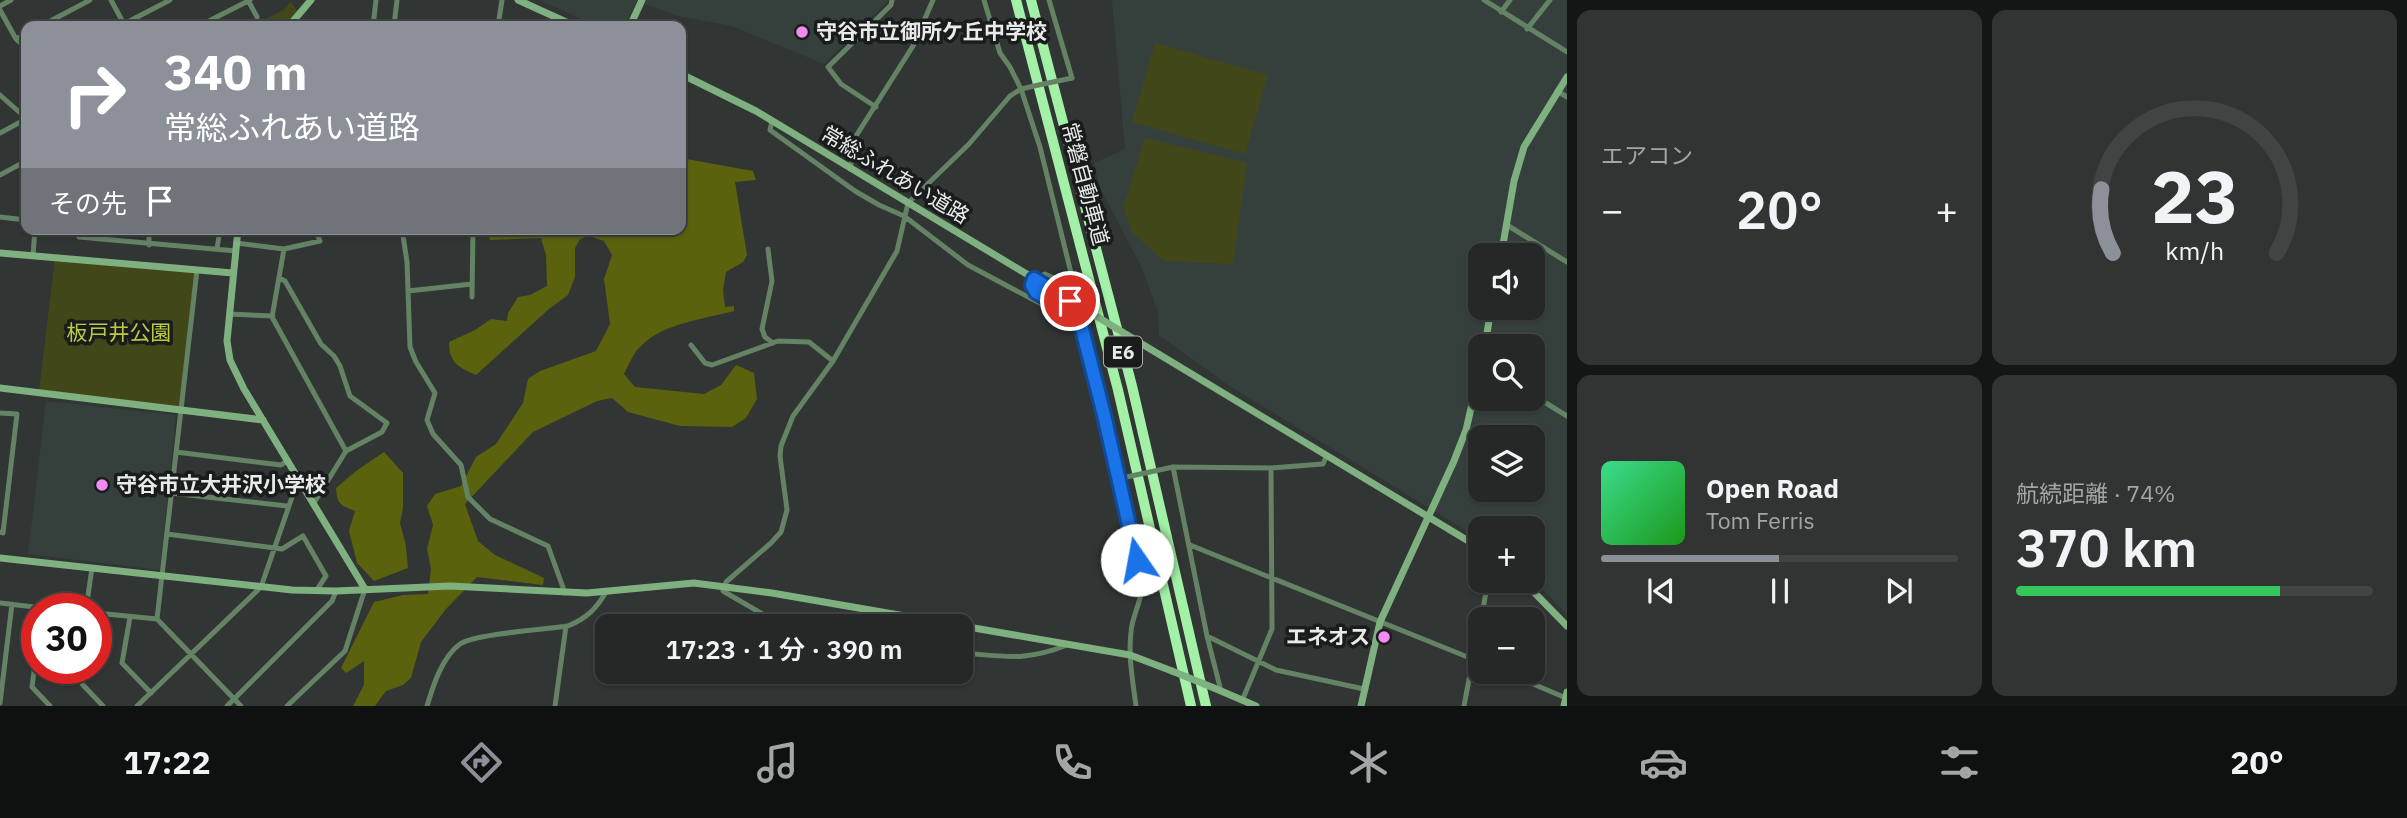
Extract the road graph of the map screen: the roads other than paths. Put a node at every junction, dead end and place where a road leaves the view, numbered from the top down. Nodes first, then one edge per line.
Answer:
1 (11, 0) edge
2 (90, 0) edge
3 (111, 0) edge
4 (170, 0) edge
5 (249, 0) edge
6 (311, 0) edge
7 (376, 0) edge
8 (397, 0) edge
9 (502, 0) edge
10 (518, 0) edge
11 (642, 0) edge
12 (892, 0) edge
13 (933, 0) edge
14 (984, 0) edge
15 (1016, 0) edge
16 (1031, 0) edge
17 (1049, 0) edge
18 (1484, 0) edge
19 (1510, 0) edge
20 (1550, 0) edge
21 (0, 8) edge
22 (1501, 12) junction
23 (257, 16) dead end
24 (50, 21) edge
25 (121, 21) edge
26 (132, 21) edge
27 (209, 21) edge
28 (293, 21) edge
29 (374, 21) edge
30 (395, 21) edge
31 (499, 21) edge
32 (564, 21) edge
33 (632, 21) edge
34 (1527, 29) junction
35 (21, 36) edge
36 (16, 39) junction
37 (21, 44) edge
38 (1567, 52) edge
39 (686, 76) edge
40 (1567, 77) edge
41 (1021, 89) junction
42 (1557, 91) junction
43 (0, 95) edge
44 (1567, 97) edge
45 (876, 107) junction
46 (21, 114) edge
47 (21, 121) edge
48 (772, 121) junction
49 (0, 133) edge
50 (21, 164) edge
51 (850, 169) junction
52 (0, 175) edge
53 (908, 203) junction
54 (904, 216) junction
55 (0, 217) edge
56 (21, 219) edge
57 (1507, 225) junction
58 (35, 235) edge
59 (79, 235) edge
60 (149, 235) edge
61 (219, 235) edge
62 (237, 235) edge
63 (318, 235) edge
64 (403, 235) edge
65 (473, 235) edge
66 (1504, 243) edge
67 (149, 245) junction
68 (236, 247) junction
69 (218, 248) junction
70 (284, 248) junction
71 (768, 249) dead end
72 (0, 253) edge
73 (33, 255) junction
74 (1567, 262) edge
75 (197, 270) junction
76 (233, 273) junction
77 (279, 278) junction
78 (1034, 279) junction
79 (472, 284) junction
80 (408, 291) junction
81 (472, 297) dead end
82 (229, 314) junction
83 (272, 316) junction
84 (1081, 325) junction
85 (773, 343) junction
86 (691, 345) dead end
87 (833, 361) junction
88 (0, 388) edge
89 (1545, 402) edge
90 (181, 411) junction
91 (1470, 411) edge
92 (0, 413) edge
93 (1567, 416) edge
94 (263, 420) junction
95 (346, 451) junction
96 (176, 452) junction
97 (1327, 455) junction
98 (288, 460) junction
99 (1173, 467) junction
100 (1271, 468) junction
101 (0, 475) edge
102 (9, 476) junction
103 (299, 477) junction
104 (1120, 479) junction
105 (171, 494) junction
106 (314, 503) junction
107 (287, 506) junction
108 (1429, 516) junction
109 (0, 532) edge
110 (167, 534) junction
111 (1468, 540) edge
112 (1190, 545) junction
113 (275, 548) junction
114 (0, 558) edge
115 (92, 568) junction
116 (162, 576) junction
117 (1273, 579) junction
118 (261, 587) junction
119 (724, 587) junction
120 (365, 589) junction
121 (316, 591) junction
122 (336, 591) junction
123 (606, 592) junction
124 (88, 593) edge
125 (565, 593) junction
126 (1535, 593) edge
127 (0, 603) edge
128 (12, 604) junction
129 (21, 605) edge
130 (762, 614) edge
131 (112, 615) edge
132 (130, 617) junction
133 (157, 620) junction
134 (1380, 622) junction
135 (566, 626) junction
136 (1567, 626) edge
137 (1207, 636) junction
138 (1068, 645) junction
139 (192, 653) junction
140 (973, 654) edge
141 (1130, 655) junction
142 (1468, 657) edge
143 (1258, 662) junction
144 (32, 684) edge
145 (82, 684) edge
146 (1469, 684) edge
147 (1532, 684) edge
148 (1364, 689) junction
149 (1217, 690) junction
150 (151, 693) junction
151 (234, 699) junction
152 (1565, 699) edge
153 (1242, 701) junction
154 (0, 703) edge
155 (50, 706) edge
156 (103, 706) edge
157 (137, 706) edge
158 (227, 706) edge
159 (241, 706) edge
160 (288, 706) edge
161 (427, 706) edge
162 (555, 706) edge
163 (1136, 706) edge
164 (1191, 706) edge
165 (1206, 706) edge
166 (1256, 706) edge
167 (1361, 706) edge
168 (1464, 706) edge

1 - 21 street
2 - 24 street
3 - 25 street
4 - 26 street
5 - 23 street
5 - 27 street
6 - 28 street
7 - 29 street
8 - 30 street
9 - 31 street
10 - 32 street
11 - 33 street
12 - 45 street
13 - 45 street
14 - 41 street
15 - 164 highway, 常磐自動車道 / E6
16 - 165 highway, 常磐自動車道 / E6
17 - 41 street, bridge
18 - 22 street
19 - 22 street
20 - 34 street
21 - 36 street
22 - 34 street
34 - 38 street
35 - 36 street
36 - 37 street
39 - 48 street, 常総ふれあい道路
40 - 42 street
41 - 53 street
41 - 78 street
42 - 44 street
42 - 57 street
43 - 46 street
45 - 51 street
47 - 49 street
48 - 51 street, 常総ふれあい道路
48 - 54 street
50 - 52 street
51 - 53 street, 常総ふれあい道路
53 - 54 street
53 - 78 street, 常総ふれあい道路
54 - 84 street
54 - 87 street
55 - 56 street
57 - 66 street
57 - 74 street
58 - 73 street
59 - 67 street
60 - 67 street
61 - 69 street
62 - 68 street
63 - 70 street
64 - 80 street
65 - 79 street
67 - 69 street
68 - 69 street
68 - 70 street
68 - 76 street
70 - 77 street
71 - 85 street
72 - 73 street
73 - 75 street
75 - 76 street
75 - 90 street
76 - 82 street
77 - 83 street
77 - 95 street
78 - 84 street
78 - 97 street, 常総ふれあい道路, bridge
79 - 80 street
79 - 81 street
80 - 125 street
82 - 83 street
82 - 94 street
83 - 95 street
84 - 104 street
85 - 86 street
85 - 87 street
87 - 119 street
88 - 90 street
89 - 93 street
90 - 94 street
90 - 96 street
91 - 108 street
92 - 102 street
94 - 98 street
95 - 106 street
96 - 98 street
96 - 105 street
97 - 100 street
97 - 108 street
98 - 103 street
99 - 100 street
99 - 104 street, bridge
99 - 112 street
100 - 117 street
101 - 102 street
102 - 109 street
103 - 106 street
103 - 107 street
104 - 141 street
105 - 107 street
105 - 110 street
106 - 120 street
107 - 113 street
108 - 111 street
108 - 134 street
110 - 113 street
110 - 116 street
112 - 117 street
112 - 137 street
113 - 118 street
113 - 121 street
114 - 115 street
115 - 116 street
115 - 124 street
116 - 118 street
116 - 133 street
117 - 134 street
117 - 143 street
118 - 121 street
118 - 139 street
119 - 123 street
119 - 130 street
119 - 138 street
120 - 122 street
120 - 125 street
120 - 160 street
121 - 122 street
122 - 151 street
123 - 125 street
123 - 135 street
126 - 136 street
127 - 128 street
128 - 129 street
128 - 154 street
131 - 132 street
132 - 133 street
132 - 150 street
133 - 139 street
134 - 142 street
134 - 148 street
135 - 161 street
135 - 162 street
137 - 143 street
137 - 149 street
138 - 140 street
138 - 141 street
139 - 150 street
139 - 151 street
141 - 149 street, bridge
141 - 163 street
143 - 148 street
143 - 153 street
144 - 155 street
145 - 156 street
146 - 168 street
147 - 152 street
148 - 167 street
149 - 153 street
150 - 157 street
151 - 158 street
151 - 159 street
153 - 166 street

